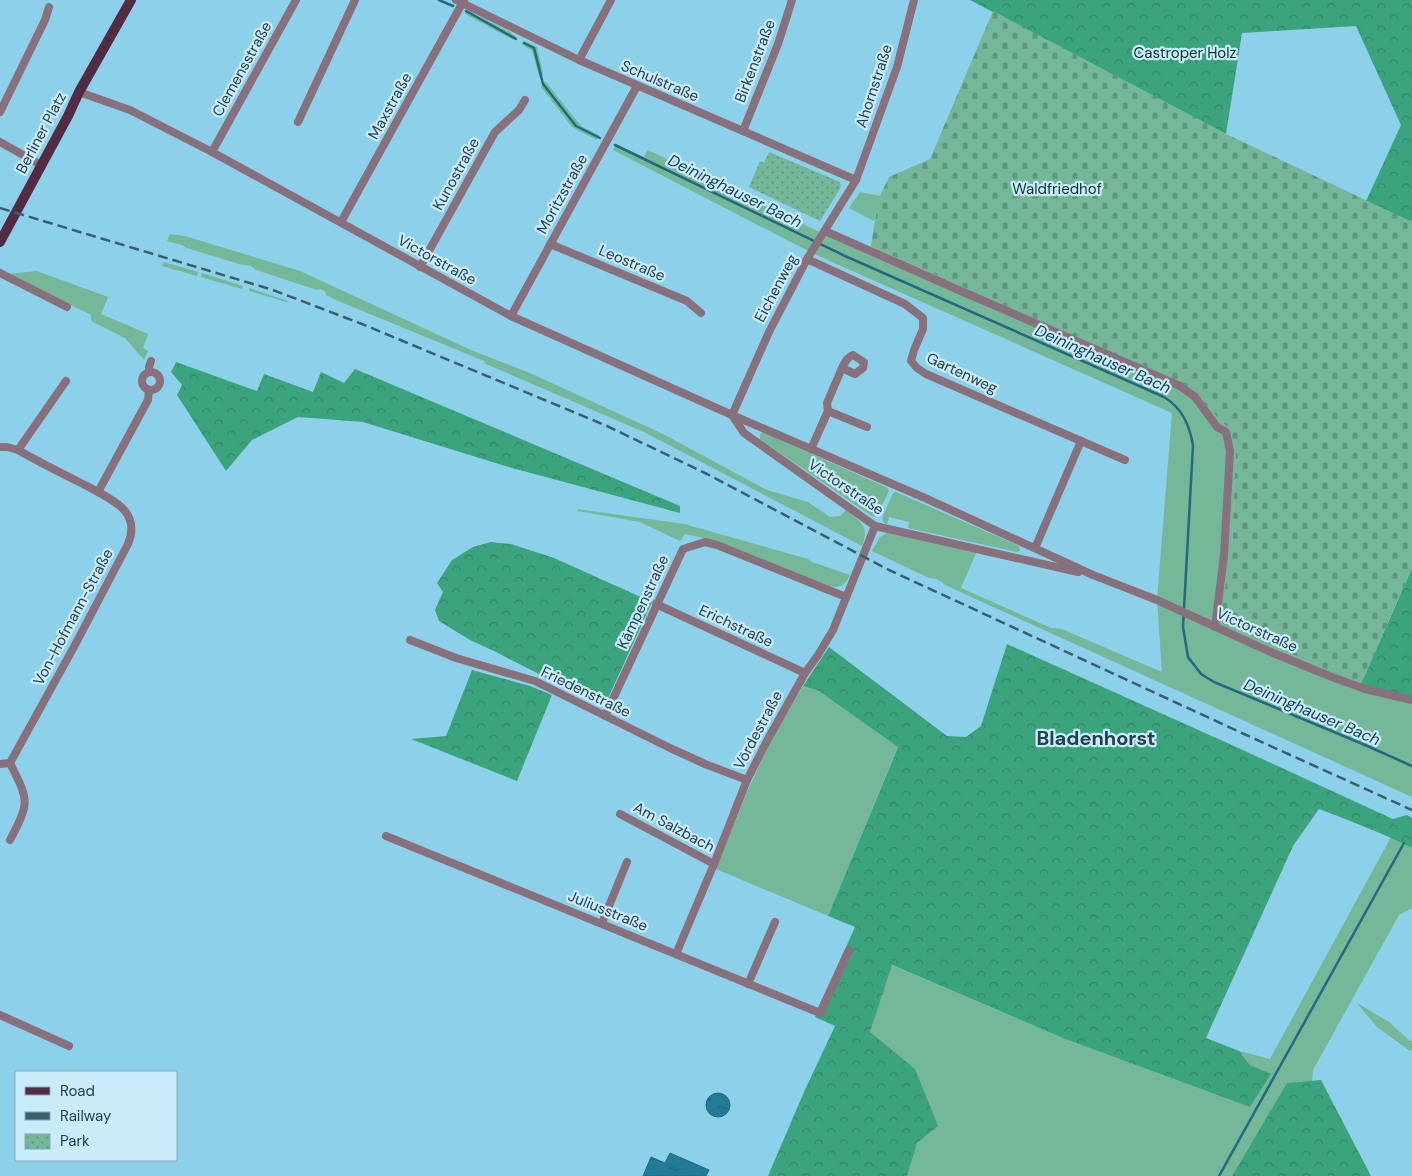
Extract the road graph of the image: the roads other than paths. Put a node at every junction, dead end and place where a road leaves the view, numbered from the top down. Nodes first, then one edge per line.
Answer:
1 (131, 0) edge
2 (296, 0) edge
3 (356, 0) edge
4 (611, 0) edge
5 (792, 0) edge
6 (914, 0) edge
7 (461, 1) edge
8 (49, 7) dead end
9 (579, 60) junction
10 (637, 86) junction
11 (79, 92) junction
12 (526, 100) dead end
13 (0, 112) edge
14 (136, 114) joint
15 (298, 122) dead end
16 (743, 131) junction
17 (0, 142) edge
18 (212, 152) junction
19 (42, 165) junction
20 (856, 180) junction
21 (341, 222) junction
22 (825, 231) junction
23 (0, 242) edge
24 (550, 244) junction
25 (807, 259) junction
26 (420, 267) junction
27 (0, 273) edge
28 (67, 306) dead end
29 (700, 313) dead end
30 (511, 316) junction
31 (151, 362) dead end
32 (842, 368) dead end
33 (149, 372) junction
34 (66, 381) dead end
35 (149, 390) junction
36 (828, 410) junction
37 (732, 415) junction
38 (866, 427) dead end
39 (1081, 441) junction
40 (0, 447) edge
41 (811, 449) junction
42 (18, 450) junction
43 (1125, 460) dead end
44 (98, 492) junction
45 (875, 526) junction
46 (1032, 546) junction
47 (1022, 559) junction
48 (1093, 576) junction
49 (846, 598) junction
50 (656, 604) junction
51 (1215, 627) junction
52 (410, 640) dead end
53 (805, 673) junction
54 (1412, 700) edge
55 (605, 716) junction
56 (10, 763) junction
57 (0, 764) edge
58 (747, 780) junction
59 (620, 814) dead end
60 (386, 836) dead end
61 (10, 840) dead end
62 (627, 862) dead end
63 (714, 864) junction
64 (775, 922) dead end
65 (602, 923) junction
66 (849, 950) dead end
67 (676, 954) junction
68 (748, 984) junction
69 (0, 1015) edge
70 (70, 1046) dead end

1 - 11 main road
2 - 18 street, Clemensstraße
3 - 15 street
4 - 9 street
5 - 16 street, Birkenstraße
6 - 20 street, Ahornstraße
7 - 9 street, Schulstraße
7 - 21 street, Maxstraße
8 - 13 street
9 - 10 street, Schulstraße
10 - 16 street, Schulstraße
10 - 24 street, Moritzstraße
11 - 14 street, Berliner Platz
11 - 19 main road, Berliner Platz
12 - 26 street, Kunostraße
14 - 18 street, Victorstraße
16 - 20 street, Schulstraße
17 - 19 street
18 - 21 street, Victorstraße
19 - 23 main road, Berliner Platz
20 - 22 street, Eichenweg
21 - 26 street, Victorstraße
22 - 25 street, Eichenweg
22 - 51 street
24 - 29 street, Leostraße
24 - 30 street, Moritzstraße
25 - 37 street, Eichenweg
25 - 39 street, Gartenweg
26 - 30 street, Victorstraße
27 - 28 street
30 - 37 street, Victorstraße
31 - 33 street
32 - 36 street
33 - 35 street
33 - 35 street
34 - 42 street
35 - 44 street
36 - 38 street
36 - 41 street
37 - 41 street, Victorstraße
37 - 45 street, Victorstraße
39 - 43 street, Gartenweg
39 - 46 street
40 - 42 street, Von-Hofmann-Straße
41 - 46 street, Victorstraße
42 - 44 street, Von-Hofmann-Straße
44 - 56 street, Von-Hofmann-Straße
45 - 47 street, Victorstraße
45 - 49 street, Vördestraße
46 - 47 street
46 - 48 street, Victorstraße
47 - 48 street, Victorstraße
48 - 51 street, Victorstraße
49 - 50 street, Kämpenstraße
49 - 53 street, Vördestraße
50 - 53 street, Erichstraße
50 - 55 street, Kämpenstraße
51 - 54 street, Victorstraße
52 - 55 street, Friedenstraße
53 - 58 street, Vördestraße
55 - 58 street, Friedenstraße
56 - 57 street
56 - 61 street
58 - 63 street, Vördestraße
59 - 63 street, Am Salzbach
60 - 65 street, Juliusstraße
62 - 65 street
63 - 67 street, Vördestraße
64 - 68 street
65 - 67 street, Juliusstraße
66 - 68 street, Juliusstraße
67 - 68 street, Juliusstraße
69 - 70 street

